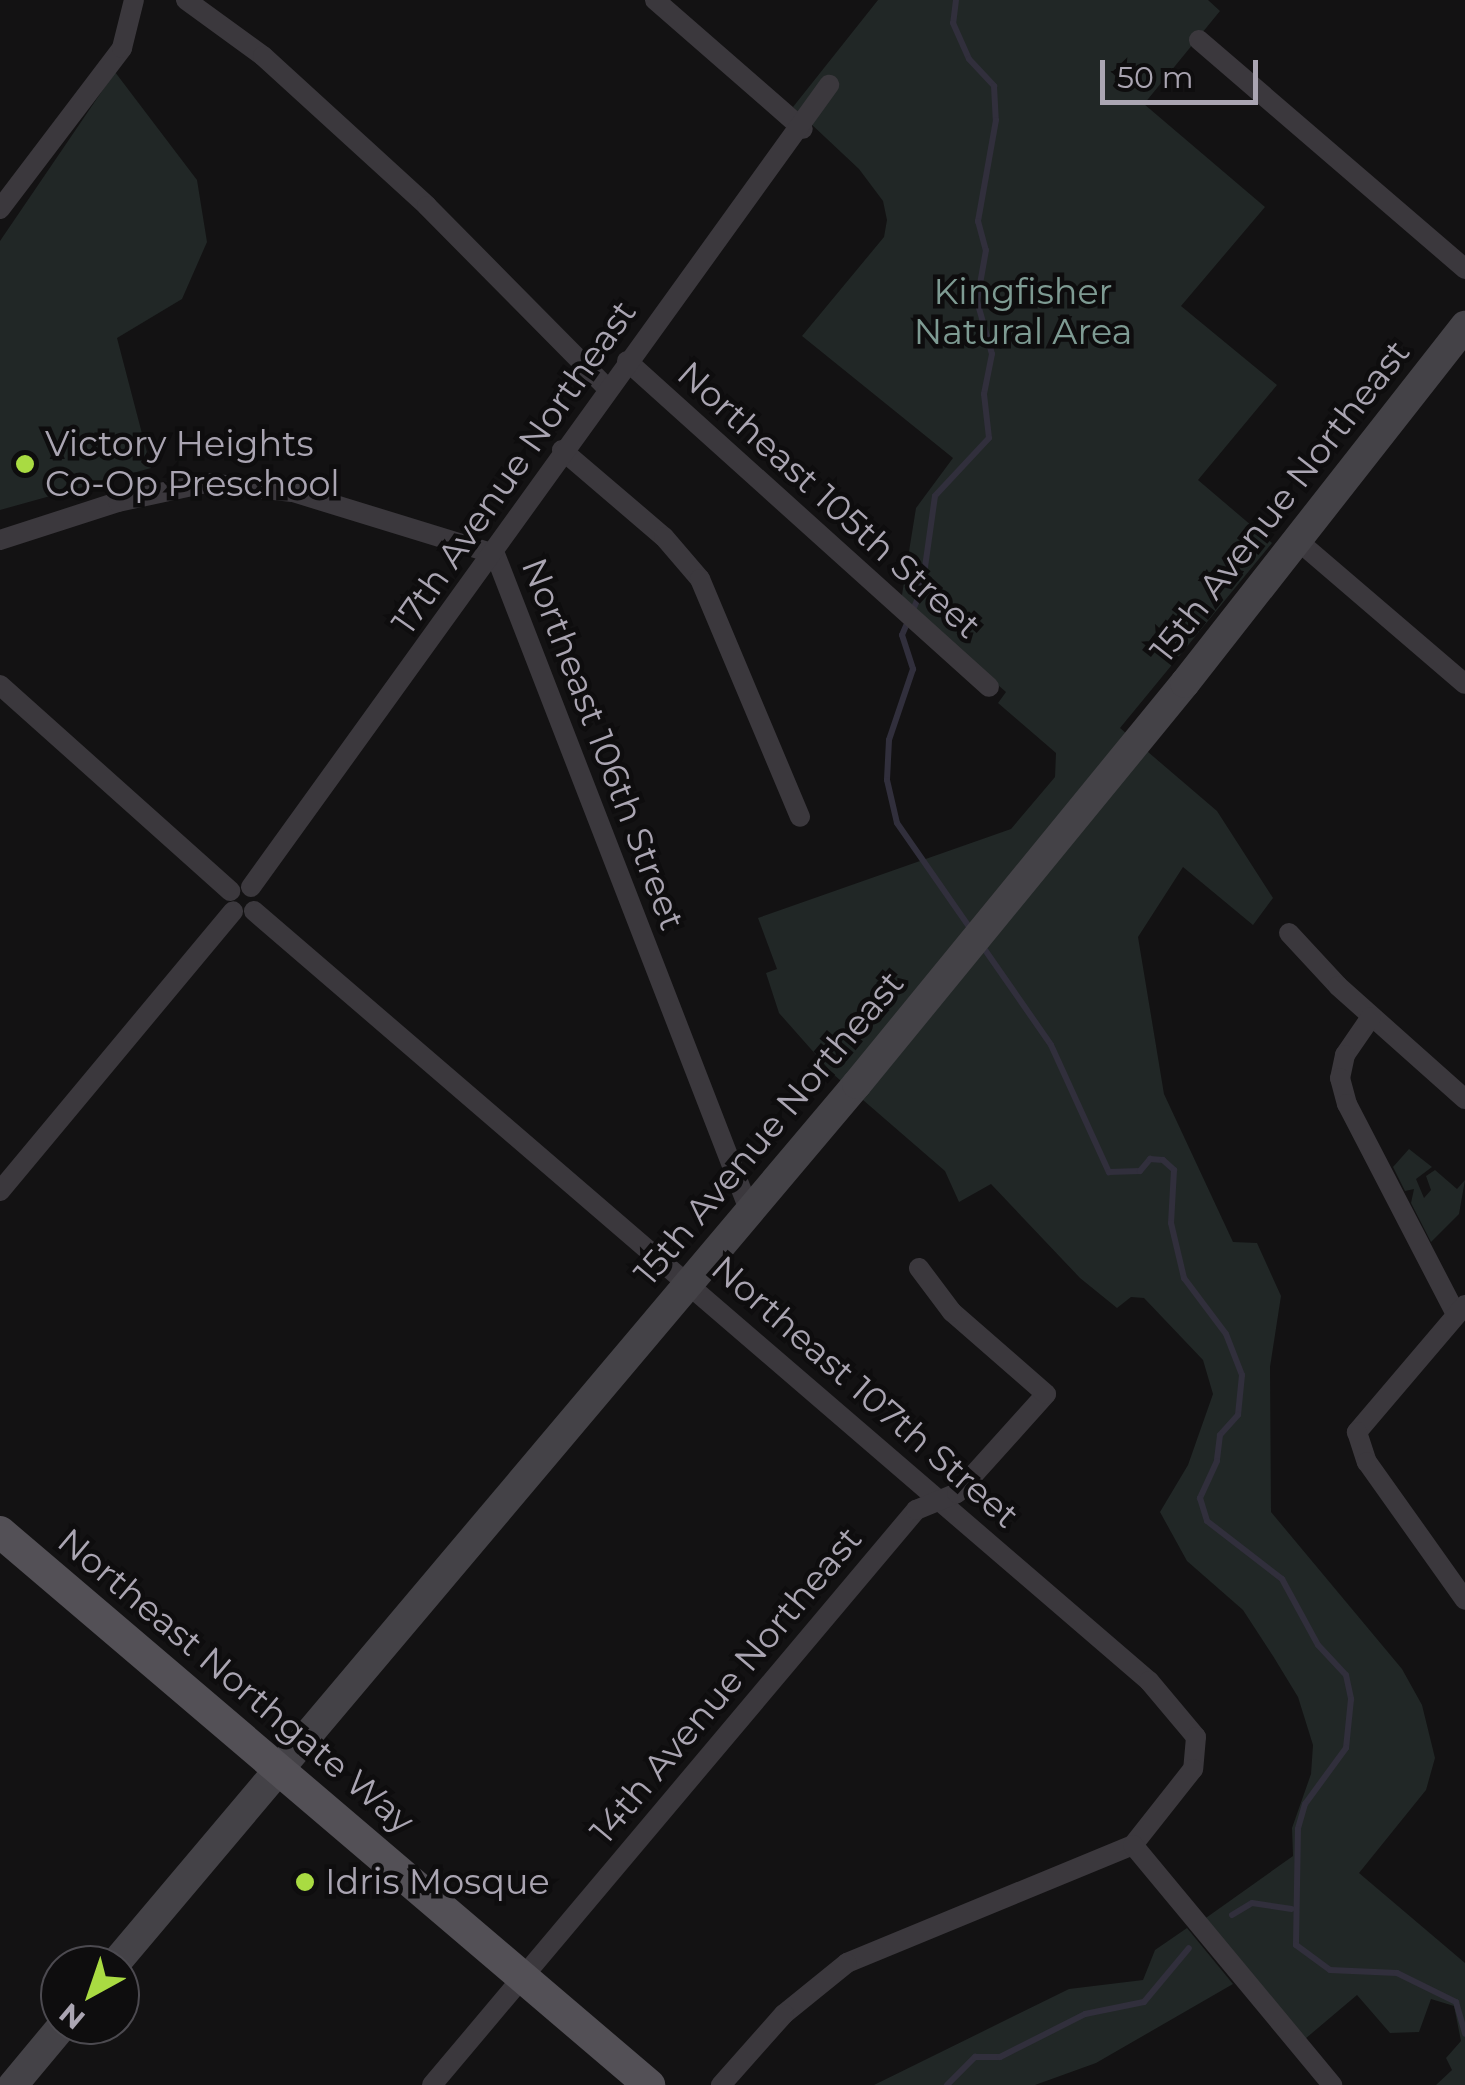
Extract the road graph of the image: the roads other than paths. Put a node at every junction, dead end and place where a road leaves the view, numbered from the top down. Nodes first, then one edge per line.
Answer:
1 (134, 0) edge
2 (186, 0) edge
3 (655, 0) edge
4 (1199, 40) dead end
5 (829, 85) dead end
6 (803, 129) junction
7 (0, 209) edge
8 (1465, 269) edge
9 (1465, 326) edge
10 (627, 360) junction
11 (607, 388) junction
12 (562, 450) junction
13 (0, 540) edge
14 (1297, 540) junction
15 (495, 554) junction
16 (1465, 684) edge
17 (0, 685) edge
18 (989, 687) dead end
19 (800, 817) dead end
20 (242, 900) junction
21 (1288, 933) dead end
22 (1371, 1017) junction
23 (1465, 1099) edge
24 (0, 1191) edge
25 (750, 1212) junction
26 (918, 1268) dead end
27 (689, 1282) junction
28 (1460, 1309) edge
29 (939, 1499) junction
30 (0, 1532) edge
31 (1465, 1600) edge
32 (278, 1770) junction
33 (1133, 1844) junction
34 (131, 1945) edge
35 (522, 1977) junction
36 (46, 2045) edge
37 (1320, 2081) edge
38 (13, 2085) edge
39 (432, 2085) edge
40 (649, 2085) edge
41 (720, 2085) edge

1 - 7 street
2 - 11 street
3 - 6 street
4 - 8 street
5 - 6 street, 17th Avenue Northeast
6 - 10 street, 17th Avenue Northeast
9 - 14 street, 15th Avenue Northeast
10 - 11 street, 17th Avenue Northeast
10 - 18 street, Northeast 105th Street
11 - 12 street, 17th Avenue Northeast
12 - 15 street, 17th Avenue Northeast
12 - 19 street
13 - 15 street, Northeast 106th Street
14 - 16 street
14 - 25 street, 15th Avenue Northeast
15 - 20 street, 17th Avenue Northeast
15 - 25 street, Northeast 106th Street
17 - 20 street, Northeast 107th Street
20 - 24 street, 17th Avenue Northeast
20 - 27 street, Northeast 107th Street
21 - 22 street
22 - 23 street
22 - 28 street
25 - 27 street, 15th Avenue Northeast
26 - 29 street, 14th Avenue Northeast
27 - 29 street, Northeast 107th Street
27 - 32 street, 15th Avenue Northeast
28 - 31 street
29 - 33 street, Northeast 107th Street
29 - 35 street, 14th Avenue Northeast
30 - 32 main road, Northeast Northgate Way
32 - 34 street, 15th Avenue Northeast
32 - 35 main road, Northeast Northgate Way
33 - 37 street
33 - 41 street
35 - 39 street, 14th Avenue Northeast
35 - 40 main road, Northeast Northgate Way
36 - 38 street

